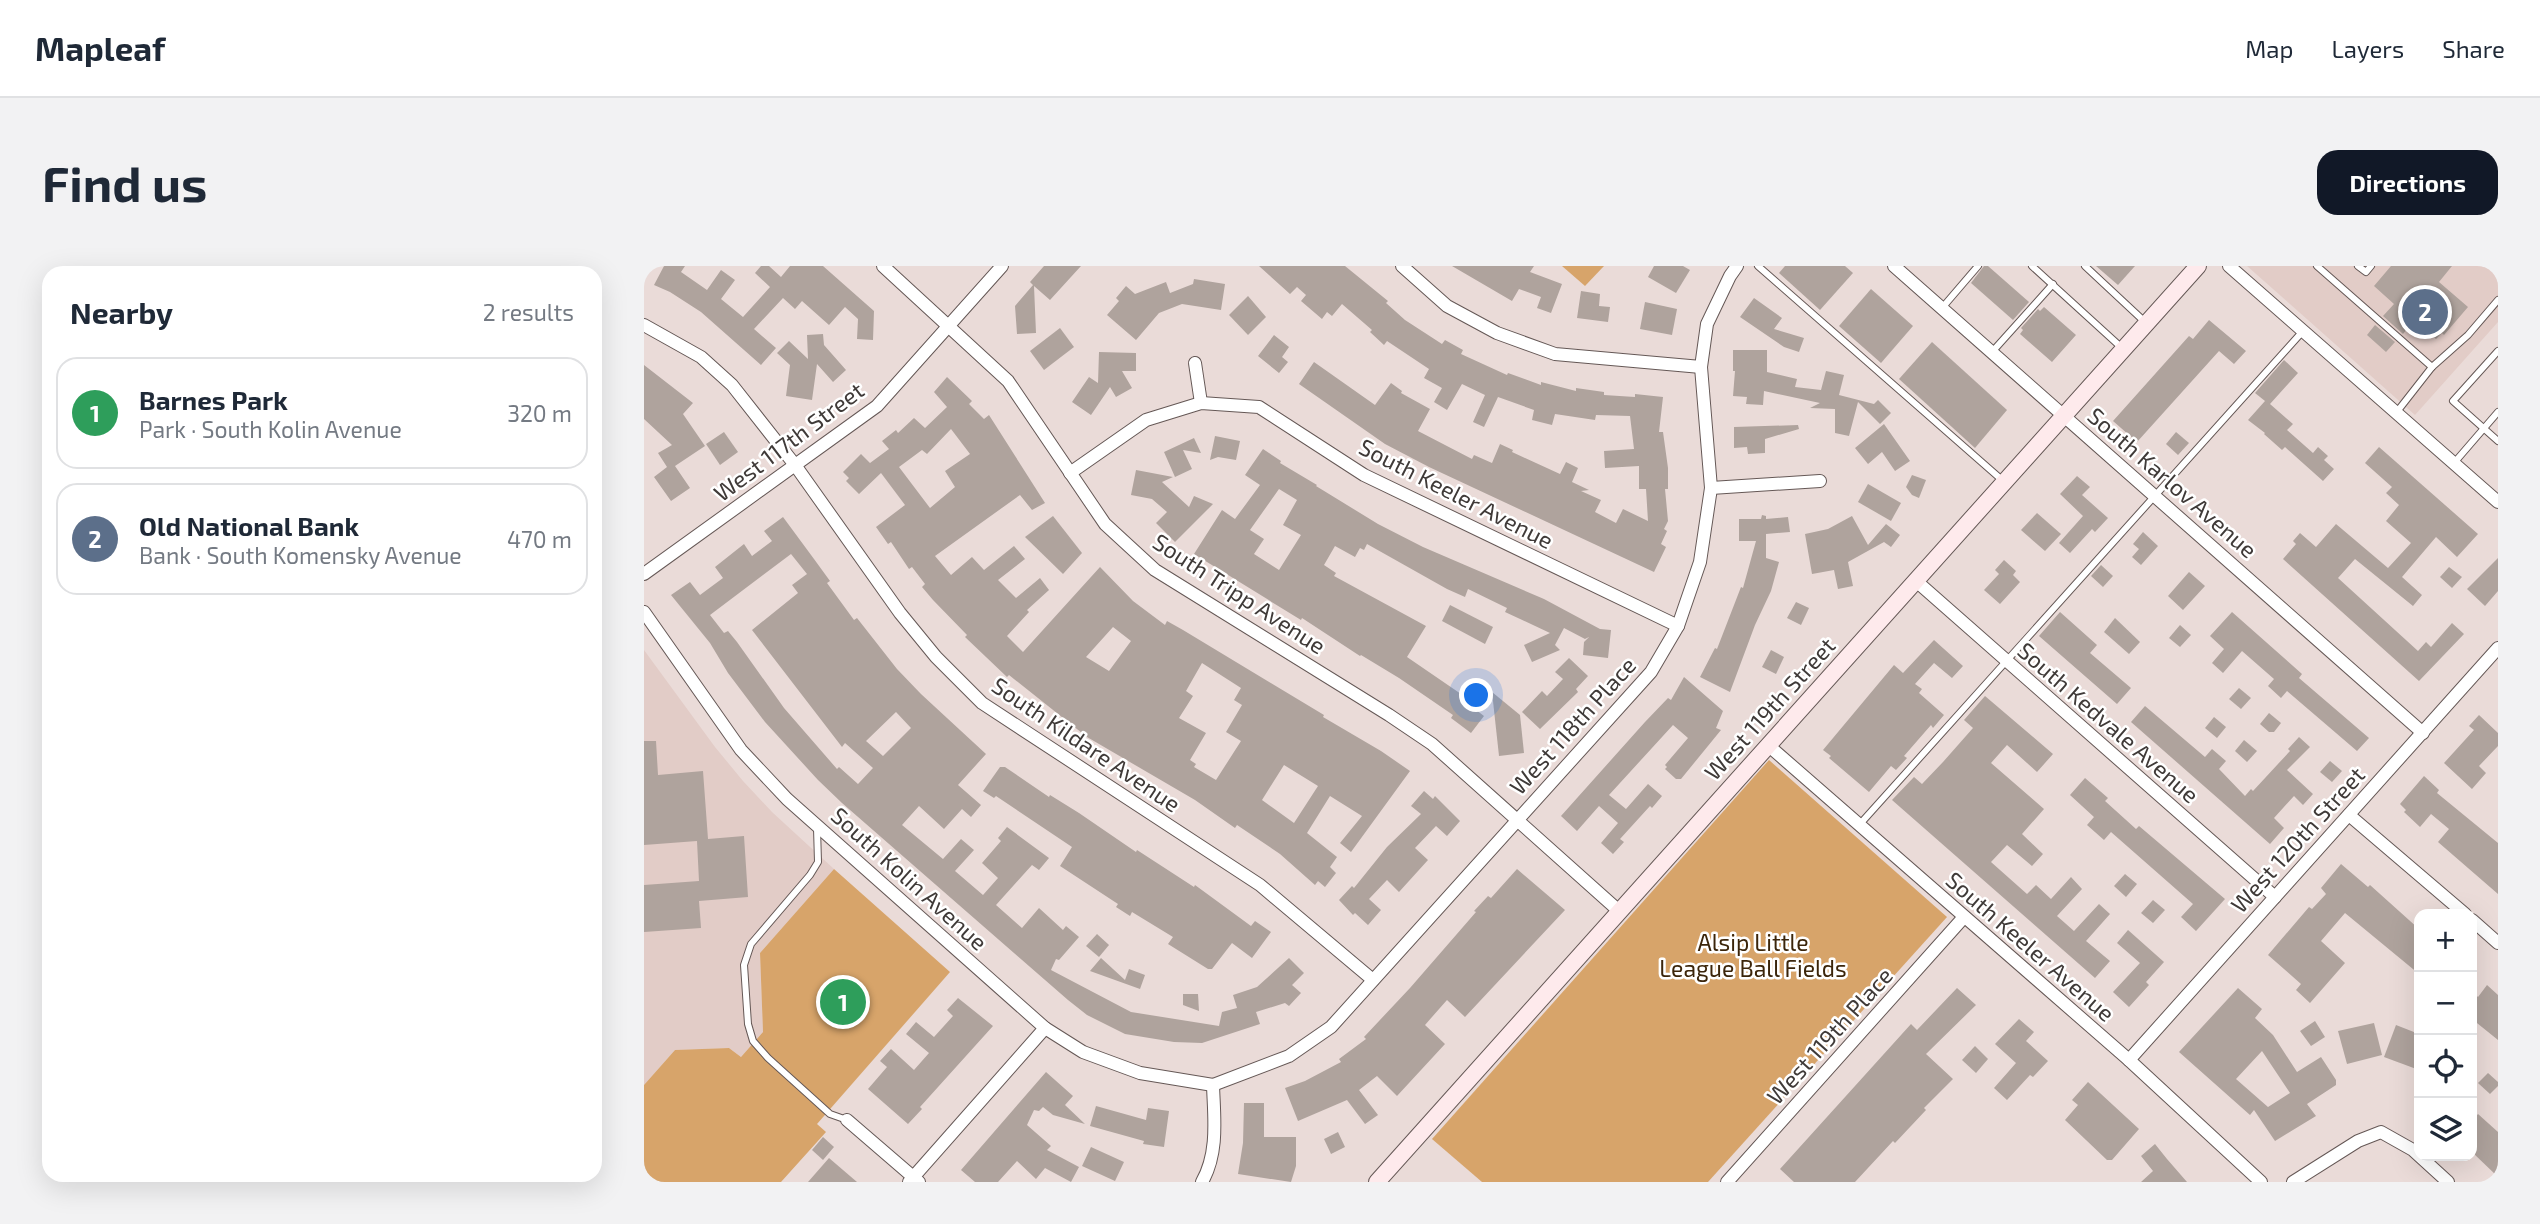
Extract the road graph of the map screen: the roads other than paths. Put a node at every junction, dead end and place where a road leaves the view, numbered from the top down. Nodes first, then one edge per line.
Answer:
1 (883, 266) edge
2 (1002, 266) edge
3 (1402, 266) edge
4 (1737, 266) edge
5 (1758, 266) edge
6 (1894, 266) edge
7 (1978, 266) edge
8 (2032, 266) edge
9 (2085, 266) edge
10 (2198, 266) edge
11 (2229, 266) edge
12 (2317, 266) edge
13 (2358, 266) edge
14 (2371, 266) edge
15 (2053, 284) junction
16 (2498, 300) edge
17 (1942, 308) junction
18 (2147, 323) junction
19 (644, 325) edge
20 (949, 325) junction
21 (2303, 331) junction
22 (2123, 349) junction
23 (2498, 351) edge
24 (1992, 352) junction
25 (1195, 363) dead end
26 (1701, 367) junction
27 (2431, 367) junction
28 (1202, 402) junction
29 (2498, 412) edge
30 (2396, 413) junction
31 (2064, 415) junction
32 (2484, 428) junction
33 (2498, 441) edge
34 (2454, 463) junction
35 (795, 466) junction
36 (1070, 473) junction
37 (1819, 481) dead end
38 (2004, 482) junction
39 (1711, 488) junction
40 (2155, 496) junction
41 (2498, 502) edge
42 (644, 574) edge
43 (1915, 580) junction
44 (644, 612) edge
45 (1678, 626) junction
46 (2498, 648) edge
47 (2006, 662) junction
48 (2423, 733) junction
49 (1769, 746) junction
50 (2349, 815) junction
51 (1517, 821) junction
52 (1859, 825) junction
53 (817, 826) junction
54 (2275, 897) junction
55 (2459, 909) edge
56 (1619, 911) junction
57 (1964, 917) junction
58 (2477, 924) edge
59 (2498, 943) edge
60 (1373, 980) junction
61 (1045, 1028) junction
62 (2129, 1060) junction
63 (1213, 1085) junction
64 (848, 1120) joint
65 (914, 1180) edge
66 (1733, 1180) edge
67 (1202, 1182) edge
68 (1377, 1182) edge
69 (2261, 1182) edge
70 (2293, 1182) edge
71 (2448, 1182) edge

1 - 20 street, South Tripp Avenue
2 - 20 street, West 117th Street
3 - 26 street
4 - 26 street, West 118th Place
5 - 38 lane
6 - 17 street, South Karlov Avenue
7 - 17 lane
8 - 15 lane
9 - 18 lane
10 - 18 street, West 119th Street
11 - 21 street
12 - 27 lane
13 - 14 lane
15 - 22 lane
15 - 24 lane
16 - 27 lane
17 - 24 street, South Karlov Avenue
18 - 22 street, West 119th Street
19 - 35 street, South Kildare Avenue
20 - 35 street, West 117th Street
20 - 36 street, South Tripp Avenue
21 - 30 street
21 - 40 lane
22 - 31 street, West 119th Street
23 - 32 lane
24 - 31 street, South Karlov Avenue
25 - 28 street
26 - 39 street, West 118th Place
27 - 30 lane
28 - 36 street, South Keeler Avenue
28 - 45 street, South Keeler Avenue
29 - 32 lane
30 - 34 street
31 - 38 street, West 119th Street
31 - 40 street, South Karlov Avenue
32 - 33 lane
32 - 34 lane
34 - 41 street
35 - 42 street, West 117th Street
35 - 60 street, South Kildare Avenue
36 - 51 street, South Tripp Avenue
37 - 39 street
38 - 43 street, West 119th Street
39 - 45 street, West 118th Place
40 - 47 lane
40 - 48 street, South Karlov Avenue
43 - 47 street, South Kedvale Avenue
43 - 49 street, West 119th Street
44 - 53 street, South Kolin Avenue
45 - 51 street, West 118th Place
46 - 48 street, West 120th Street
47 - 52 lane
47 - 54 street, South Kedvale Avenue
48 - 50 street, West 120th Street
49 - 52 street, South Keeler Avenue
49 - 56 street, West 119th Street
50 - 54 street, West 120th Street
50 - 55 street
51 - 56 street, South Tripp Avenue
51 - 60 street, West 118th Place
52 - 57 street, South Keeler Avenue
53 - 61 street, South Kolin Avenue
53 - 64 lane
54 - 62 street, West 120th Street
56 - 68 street, West 119th Street
57 - 62 street, South Keeler Avenue
57 - 66 street, West 119th Place
58 - 59 street
60 - 63 street, West 118th Place
61 - 63 street, South Kolin Avenue
61 - 65 street
62 - 69 street, South Keeler Avenue
63 - 67 street
64 - 65 street
70 - 71 street

